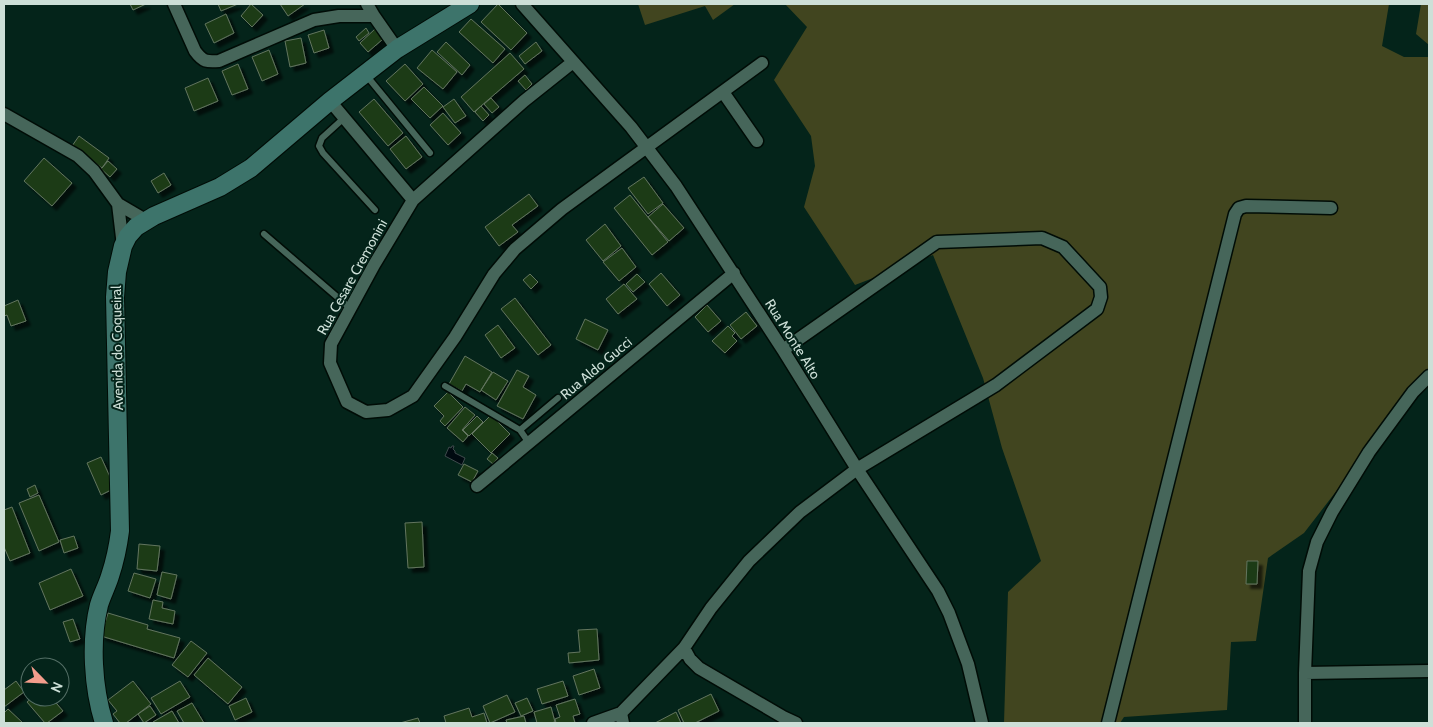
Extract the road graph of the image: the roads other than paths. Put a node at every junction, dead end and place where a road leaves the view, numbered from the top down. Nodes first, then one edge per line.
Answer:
1 (174, 4) edge
2 (367, 4) edge
3 (470, 4) edge
4 (522, 4) edge
5 (374, 16) junction
6 (397, 49) junction
7 (573, 62) junction
8 (762, 64) dead end
9 (365, 74) junction
10 (723, 92) junction
11 (330, 101) junction
12 (4, 114) edge
13 (344, 118) junction
14 (757, 141) dead end
15 (647, 148) junction
16 (430, 153) dead end
17 (413, 200) junction
18 (118, 204) junction
19 (1331, 208) dead end
20 (375, 210) dead end
21 (147, 220) junction
22 (264, 234) dead end
23 (123, 246) junction
24 (734, 273) junction
25 (350, 308) junction
26 (783, 350) junction
27 (1429, 376) edge
28 (445, 386) dead end
29 (558, 398) dead end
30 (520, 430) junction
31 (529, 443) junction
32 (857, 469) junction
33 (477, 486) dead end
34 (684, 648) junction
35 (1429, 671) edge
36 (1305, 673) junction
37 (622, 718) edge
38 (104, 723) edge
39 (593, 723) edge
40 (796, 723) edge
41 (982, 723) edge
42 (1108, 723) edge
43 (1305, 723) edge

1 - 5 street
2 - 5 street
3 - 6 main road, Avenida do Coqueiral
4 - 7 street, Rua Monte Alto
5 - 6 street
6 - 9 main road, Avenida do Coqueiral
7 - 15 street, Rua Monte Alto
7 - 17 street, Rua Cesare Cremonini
8 - 10 street, Rua Cesare Cremonini
9 - 11 main road, Avenida do Coqueiral
9 - 16 lane
10 - 14 street
10 - 15 street, Rua Cesare Cremonini
11 - 13 street
11 - 21 main road, Avenida do Coqueiral
12 - 18 street
13 - 17 street
13 - 20 lane
15 - 24 street, Rua Monte Alto
15 - 25 street, Rua Cesare Cremonini
17 - 25 street, Rua Cesare Cremonini
18 - 21 street
18 - 23 street
19 - 42 street
21 - 23 main road, Avenida do Coqueiral
22 - 25 lane
23 - 38 main road, Avenida do Coqueiral
24 - 26 street, Rua Monte Alto
24 - 31 street, Rua Aldo Gucci
26 - 32 street, Rua Monte Alto
26 - 32 street
27 - 36 street
28 - 30 lane
29 - 30 lane
30 - 31 lane
31 - 33 street, Rua Aldo Gucci
32 - 34 street
32 - 41 street, Rua Monte Alto
34 - 37 street
34 - 40 street
35 - 36 street
36 - 43 street
37 - 39 street

